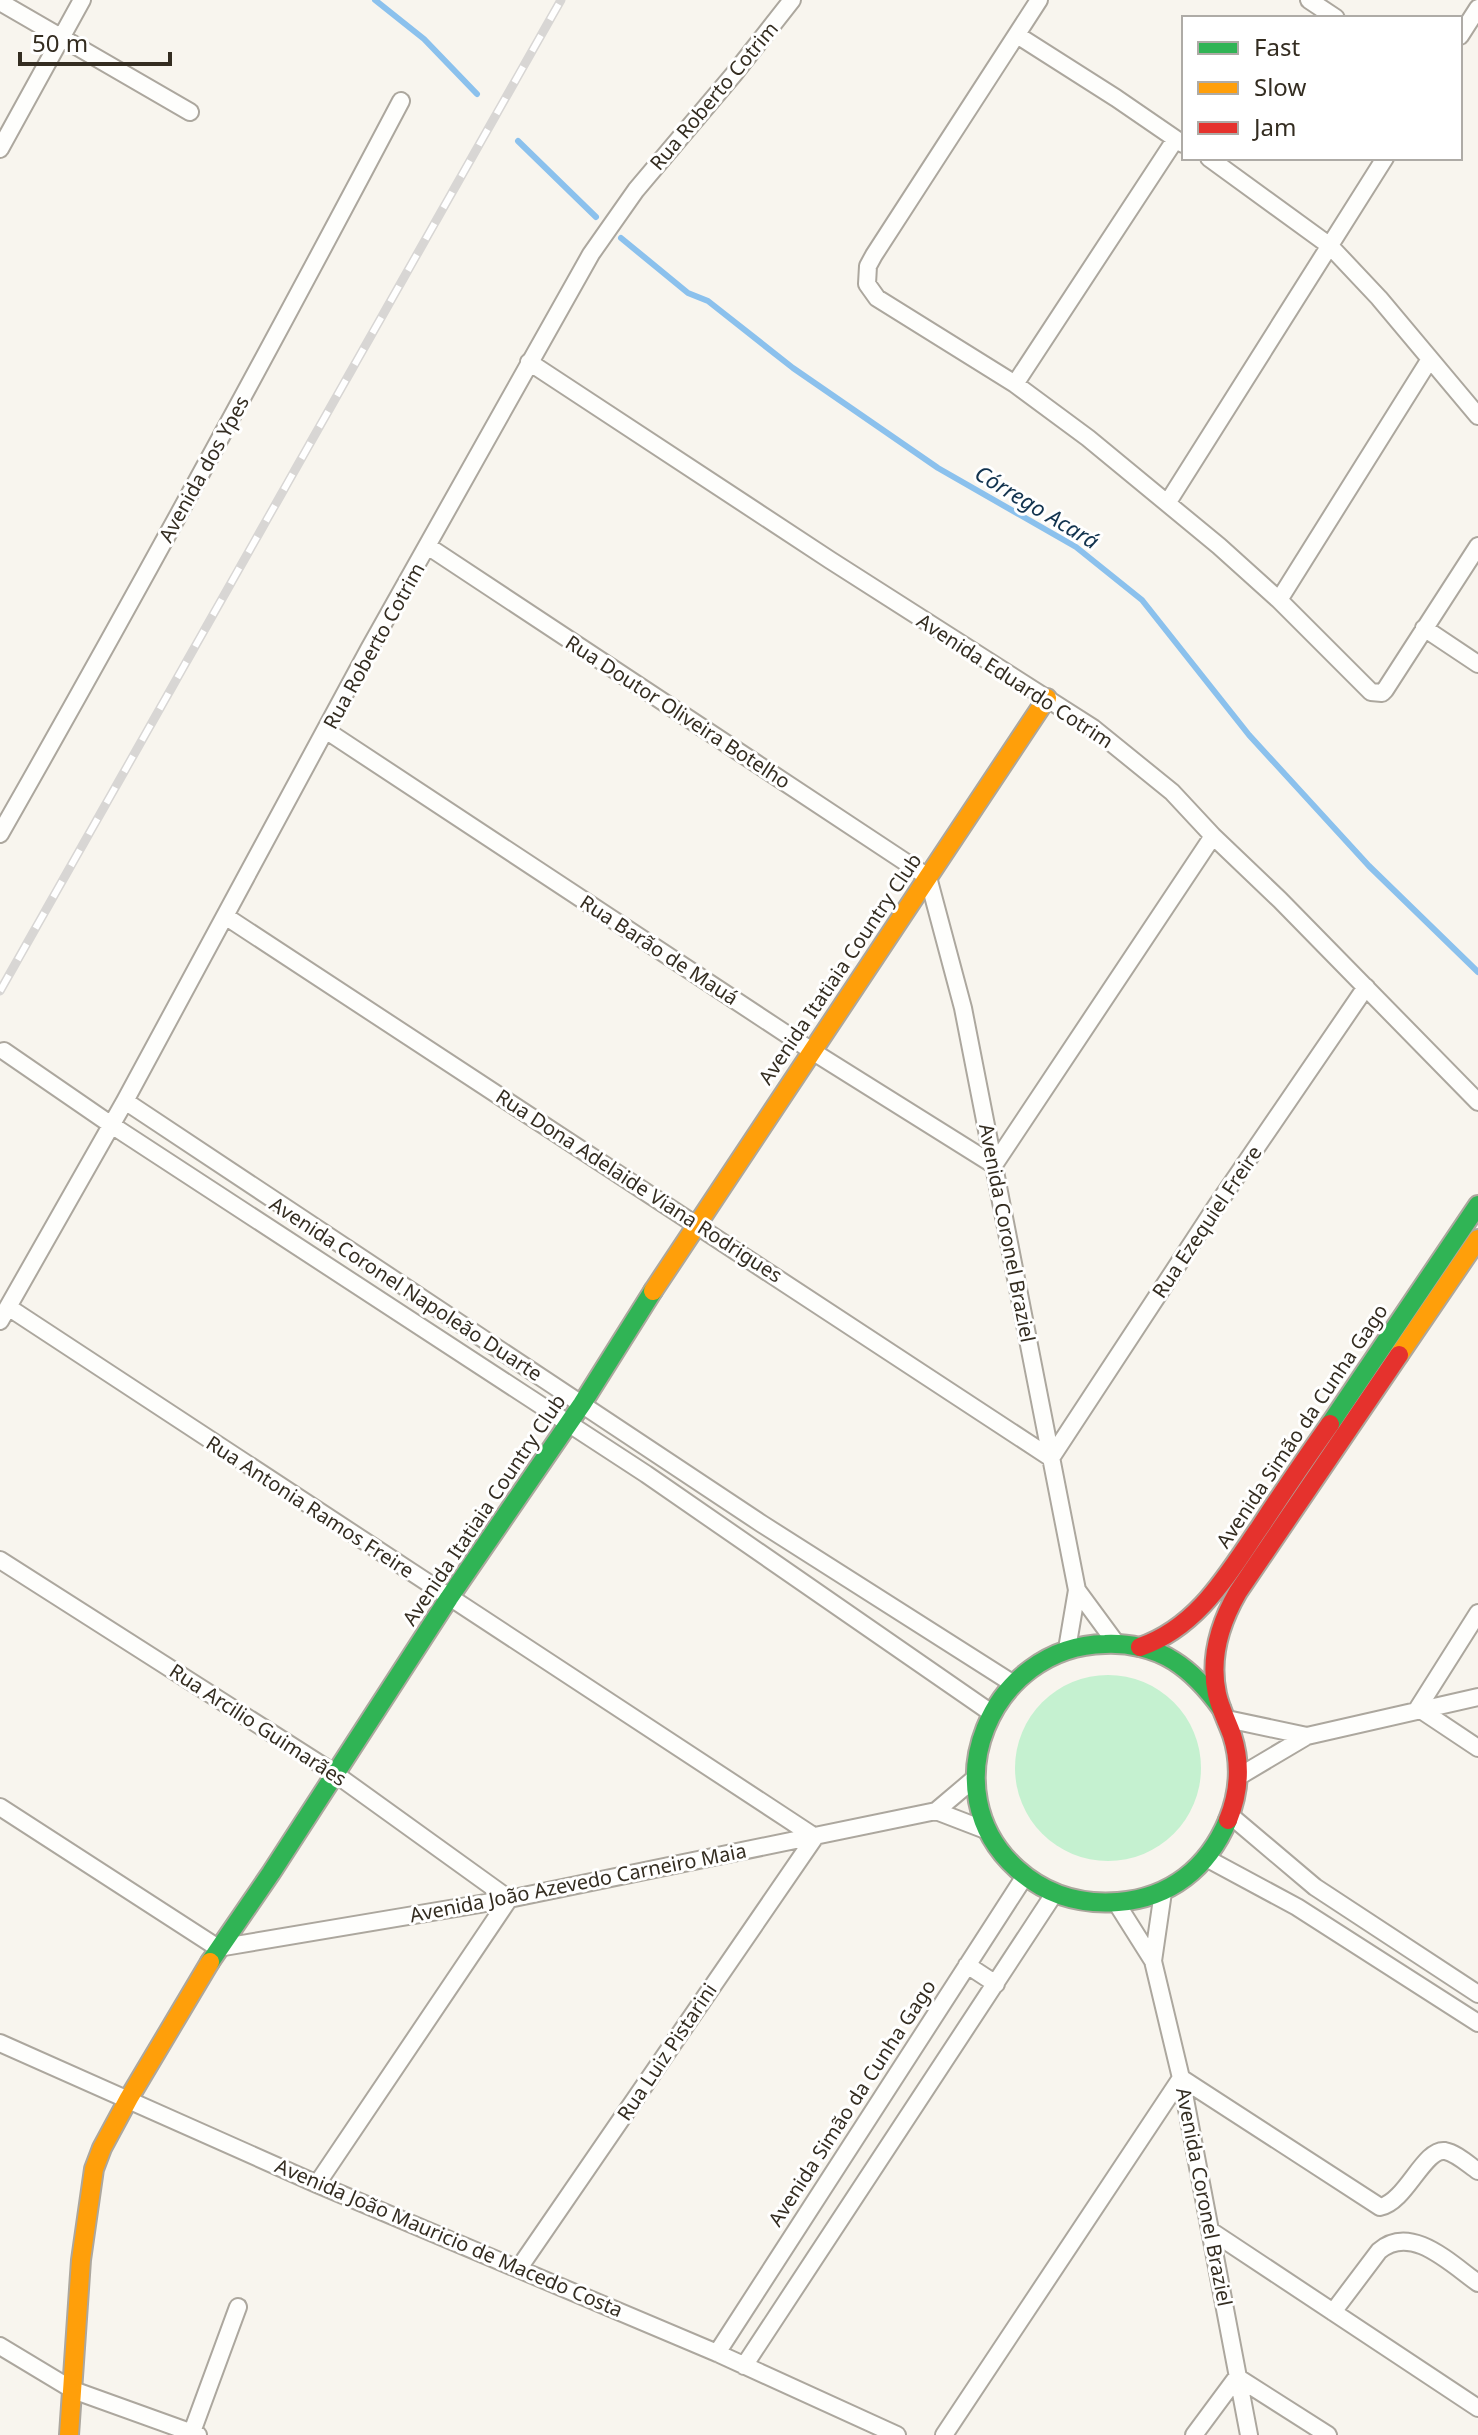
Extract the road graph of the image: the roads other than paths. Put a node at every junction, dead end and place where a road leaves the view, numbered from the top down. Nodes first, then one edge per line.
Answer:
1 (82, 0) edge
2 (792, 0) edge
3 (1039, 0) edge
4 (1309, 0) edge
5 (0, 2) edge
6 (1478, 8) edge
7 (1333, 16) edge
8 (1462, 33) edge
9 (1017, 35) junction
10 (61, 36) junction
11 (401, 101) dead end
12 (190, 112) dead end
13 (1179, 143) edge
14 (0, 149) edge
15 (1212, 160) edge
16 (1384, 160) edge
17 (1330, 246) junction
18 (1430, 359) junction
19 (529, 362) junction
20 (1015, 384) junction
21 (1478, 416) edge
22 (1168, 502) junction
23 (1478, 546) edge
24 (429, 547) junction
25 (1279, 600) junction
26 (1424, 628) junction
27 (1478, 664) edge
28 (1047, 698) junction
29 (327, 731) junction
30 (0, 834) edge
31 (1213, 836) junction
32 (928, 877) junction
33 (225, 916) junction
34 (1366, 987) junction
35 (4, 1051) dead end
36 (812, 1051) junction
37 (125, 1101) junction
38 (1478, 1102) edge
39 (110, 1124) junction
40 (994, 1165) junction
41 (1478, 1205) edge
42 (698, 1224) junction
43 (1478, 1239) edge
44 (1426, 1299) junction
45 (4, 1314) edge
46 (582, 1404) junction
47 (568, 1424) junction
48 (1051, 1458) junction
49 (0, 1560) edge
50 (1077, 1590) junction
51 (1215, 1593) junction
52 (449, 1598) junction
53 (1231, 1603) junction
54 (1478, 1613) edge
55 (1116, 1643) junction
56 (1140, 1647) junction
57 (1067, 1649) junction
58 (1012, 1683) junction
59 (1478, 1697) edge
60 (1418, 1708) junction
61 (990, 1712) junction
62 (1224, 1714) junction
63 (1307, 1736) junction
64 (1478, 1748) edge
65 (334, 1773) junction
66 (1238, 1777) junction
67 (975, 1778) junction
68 (0, 1807) edge
69 (936, 1811) junction
70 (1231, 1816) junction
71 (988, 1831) junction
72 (815, 1837) junction
73 (1206, 1858) junction
74 (1025, 1876) junction
75 (1163, 1892) junction
76 (1054, 1894) junction
77 (509, 1899) junction
78 (1117, 1904) junction
79 (218, 1948) junction
80 (1153, 1961) junction
81 (967, 1965) junction
82 (996, 1984) junction
83 (1478, 1994) edge
84 (1478, 2023) edge
85 (0, 2043) edge
86 (1181, 2078) junction
87 (129, 2098) junction
88 (1478, 2171) edge
89 (317, 2184) junction
90 (1211, 2231) junction
91 (519, 2268) junction
92 (1478, 2283) edge
93 (238, 2307) dead end
94 (1333, 2312) junction
95 (0, 2346) edge
96 (717, 2353) junction
97 (744, 2366) junction
98 (1237, 2377) junction
99 (73, 2390) junction
100 (1478, 2408) edge
101 (195, 2434) edge
102 (69, 2435) edge
103 (897, 2435) edge
104 (944, 2435) edge
105 (1194, 2435) edge
106 (1249, 2435) edge
107 (1328, 2435) edge

1 - 10 street
2 - 19 street, Rua Roberto Cotrim
3 - 9 street
4 - 7 street
5 - 10 street
6 - 8 street
9 - 13 street
9 - 20 street
10 - 12 street
10 - 14 street
11 - 30 street, Avenida dos Ypes
13 - 20 street
15 - 17 street
16 - 17 street
17 - 18 street
17 - 22 street
18 - 21 street
18 - 25 street
19 - 24 street, Rua Roberto Cotrim
19 - 28 street, Avenida Eduardo Cotrim
20 - 22 street
22 - 25 street
23 - 26 street
24 - 29 street, Rua Roberto Cotrim
24 - 32 street, Rua Doutor Oliveira Botelho
25 - 26 street
26 - 27 street
28 - 31 street, Avenida Eduardo Cotrim
28 - 32 street, Avenida Itatiaia Country Club
29 - 33 street, Rua Roberto Cotrim
29 - 36 street, Rua Barão de Mauá
31 - 34 street, Avenida Eduardo Cotrim
31 - 40 street
32 - 36 street, Avenida Itatiaia Country Club
32 - 40 street, Avenida Coronel Braziel
33 - 37 street, Rua Roberto Cotrim
33 - 42 street, Rua Dona Adelaide Viana Rodrigues
34 - 38 street, Avenida Eduardo Cotrim
34 - 48 street, Rua Ezequiel Freire
35 - 39 street, Avenida Coronel Napoleão Duarte
36 - 40 street, Rua Barão de Mauá
36 - 42 street, Avenida Itatiaia Country Club
37 - 39 street, Rua Roberto Cotrim
37 - 46 street, Avenida Coronel Napoleão Duarte
39 - 45 street, Rua Roberto Cotrim
39 - 47 street, Avenida Coronel Napoleão Duarte
40 - 48 street, Avenida Coronel Braziel
41 - 44 street, Avenida Simão da Cunha Gago
42 - 46 street, Avenida Itatiaia Country Club
42 - 48 street, Rua Dona Adelaide Viana Rodrigues
43 - 44 street, Avenida Simão da Cunha Gago
44 - 51 street, Avenida Simão da Cunha Gago
44 - 53 street, Avenida Simão da Cunha Gago
45 - 52 street, Rua Antonia Ramos Freire
46 - 47 street, Avenida Itatiaia Country Club
46 - 58 street, Avenida Coronel Napoleão Duarte
47 - 52 street, Avenida Itatiaia Country Club
47 - 61 street, Avenida Coronel Napoleão Duarte
48 - 50 street, Avenida Coronel Braziel
49 - 65 street, Rua Arcilio Guimarães
50 - 55 street, Avenida Coronel Braziel
50 - 57 street, Avenida Coronel Braziel
51 - 53 street
51 - 56 street, Avenida Simão da Cunha Gago
52 - 65 street, Avenida Itatiaia Country Club
52 - 72 street, Rua Antonia Ramos Freire
53 - 62 street, Avenida Simão da Cunha Gago
54 - 60 street
55 - 56 street
55 - 57 street
56 - 62 street
57 - 58 street
58 - 61 street
59 - 60 street
60 - 63 street
60 - 64 street
61 - 67 street
62 - 63 street
62 - 66 street
63 - 66 street
65 - 77 street, Rua Arcilio Guimarães
65 - 79 street, Avenida Itatiaia Country Club
66 - 70 street
67 - 69 street, Avenida João Azevedo Carneiro Maia
67 - 71 street
68 - 79 street
69 - 71 street
69 - 72 street, Avenida João Azevedo Carneiro Maia
70 - 73 street
70 - 83 street
71 - 74 street
72 - 77 street, Avenida João Azevedo Carneiro Maia
72 - 91 street, Rua Luiz Pistarini
73 - 75 street
73 - 84 street
74 - 76 street
74 - 81 street, Avenida Simão da Cunha Gago
75 - 78 street
75 - 80 street, Avenida Coronel Braziel
76 - 78 street
76 - 82 street
77 - 79 street, Avenida João Azevedo Carneiro Maia
77 - 89 street
78 - 80 street, Avenida Coronel Braziel
79 - 87 street, Avenida Itatiaia Country Club
80 - 86 street, Avenida Coronel Braziel
81 - 82 street
81 - 96 street, Avenida Simão da Cunha Gago
82 - 97 street
85 - 87 street, Avenida João Mauricio de Macedo Costa
86 - 88 street
86 - 90 street, Avenida Coronel Braziel
86 - 104 street
87 - 89 street, Avenida João Mauricio de Macedo Costa
87 - 99 street, Avenida Itatiaia Country Club
89 - 91 street, Avenida João Mauricio de Macedo Costa
90 - 94 street
90 - 98 street, Avenida Coronel Braziel
91 - 96 street, Avenida João Mauricio de Macedo Costa
92 - 94 street
93 - 101 street
94 - 100 street
95 - 99 street
96 - 97 street, Avenida João Mauricio de Macedo Costa
97 - 103 street, Avenida João Mauricio de Macedo Costa
98 - 105 street
98 - 106 street, Avenida Coronel Braziel
98 - 107 street
99 - 101 street
99 - 102 street, Avenida Itatiaia Country Club

